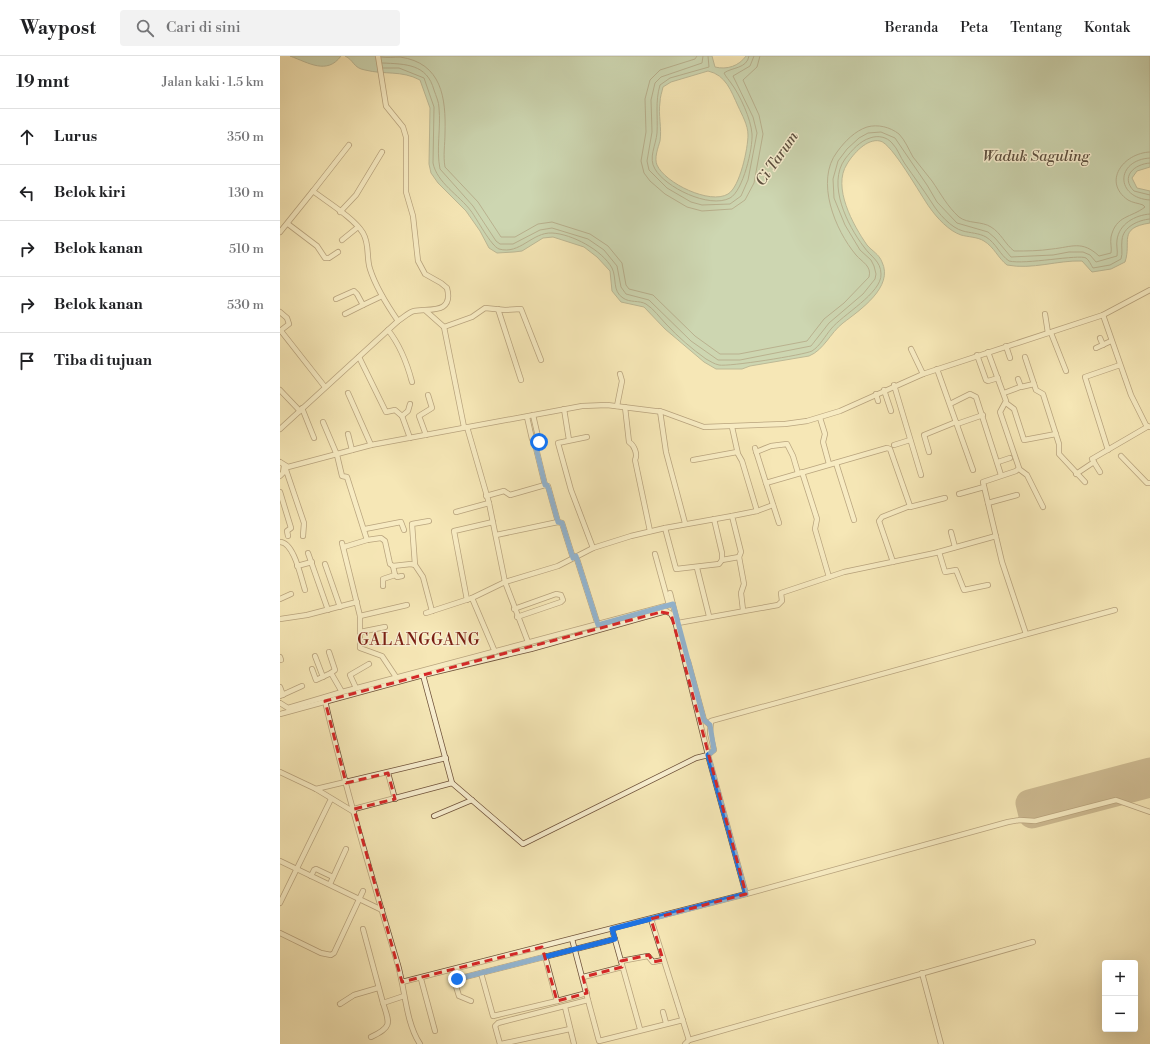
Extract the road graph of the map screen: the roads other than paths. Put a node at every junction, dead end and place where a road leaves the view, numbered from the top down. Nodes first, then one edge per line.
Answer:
1 (378, 56) edge
2 (349, 144) dead end
3 (382, 152) dead end
4 (313, 191) junction
5 (340, 212) junction
6 (288, 224) junction
7 (358, 227) junction
8 (280, 232) edge
9 (342, 240) dead end
10 (338, 252) dead end
11 (1150, 290) edge
12 (382, 296) junction
13 (336, 299) dead end
14 (363, 305) junction
15 (498, 310) junction
16 (426, 311) junction
17 (280, 312) edge
18 (345, 314) dead end
19 (1045, 314) dead end
20 (1103, 315) junction
21 (398, 321) junction
22 (444, 327) junction
23 (388, 330) junction
24 (280, 331) edge
25 (1050, 333) junction
26 (1100, 338) dead end
27 (1111, 341) junction
28 (1103, 345) junction
29 (1006, 346) junction
30 (1096, 348) dead end
31 (911, 349) dead end
32 (988, 352) junction
33 (977, 355) junction
34 (359, 358) junction
35 (1010, 358) dead end
36 (1025, 358) dead end
37 (541, 360) dead end
38 (1120, 365) junction
39 (937, 369) junction
40 (1066, 371) dead end
41 (620, 374) dead end
42 (923, 374) junction
43 (998, 378) junction
44 (1018, 379) dead end
45 (521, 380) dead end
46 (412, 382) dead end
47 (1034, 384) junction
48 (894, 385) junction
49 (325, 387) junction
50 (1020, 387) junction
51 (280, 390) edge
52 (884, 390) junction
53 (348, 393) dead end
54 (1004, 393) junction
55 (876, 394) junction
56 (428, 395) dead end
57 (878, 401) dead end
58 (1006, 403) junction
59 (410, 404) dead end
60 (950, 404) junction
61 (617, 406) junction
62 (625, 407) junction
63 (301, 409) junction
64 (564, 409) junction
65 (660, 411) junction
66 (891, 411) dead end
67 (533, 415) junction
68 (983, 415) junction
69 (402, 416) junction
70 (527, 417) junction
71 (820, 418) junction
72 (323, 422) dead end
73 (956, 423) junction
74 (466, 427) junction
75 (732, 427) junction
76 (1149, 427) edge
77 (280, 429) edge
78 (348, 434) dead end
79 (1056, 434) junction
80 (426, 435) junction
81 (587, 437) dead end
82 (314, 438) dead end
83 (410, 438) junction
84 (532, 439) dead end
85 (569, 440) junction
86 (910, 440) junction
87 (371, 445) junction
88 (894, 445) dead end
89 (352, 450) junction
90 (1108, 450) junction
91 (737, 452) junction
92 (929, 452) dead end
93 (337, 455) junction
94 (1121, 456) dead end
95 (1010, 458) dead end
96 (693, 460) dead end
97 (998, 462) junction
98 (1094, 462) junction
99 (836, 463) junction
100 (829, 464) junction
101 (283, 465) edge
102 (1019, 468) junction
103 (973, 470) dead end
104 (1100, 472) dead end
105 (800, 473) junction
106 (1076, 474) junction
107 (921, 475) dead end
108 (1001, 475) junction
109 (280, 476) edge
110 (1086, 482) dead end
111 (766, 483) junction
112 (1150, 483) edge
113 (545, 485) junction
114 (984, 487) junction
115 (280, 492) edge
116 (959, 494) dead end
117 (1017, 495) dead end
118 (486, 496) junction
119 (945, 498) dead end
120 (489, 503) junction
121 (988, 503) junction
122 (282, 506) edge
123 (773, 506) junction
124 (910, 507) junction
125 (1043, 507) dead end
126 (757, 511) junction
127 (456, 512) dead end
128 (732, 516) junction
129 (714, 519) junction
130 (854, 520) dead end
131 (429, 521) dead end
132 (493, 522) junction
133 (558, 522) junction
134 (685, 523) junction
135 (779, 523) dead end
136 (665, 528) junction
137 (364, 529) junction
138 (404, 530) dead end
139 (650, 532) junction
140 (951, 532) dead end
141 (496, 535) junction
142 (288, 536) dead end
143 (303, 536) dead end
144 (996, 536) junction
145 (367, 540) junction
146 (280, 542) edge
147 (955, 547) junction
148 (593, 548) junction
149 (939, 552) junction
150 (308, 553) dead end
151 (655, 554) dead end
152 (574, 557) junction
153 (739, 557) junction
154 (722, 560) junction
155 (312, 562) junction
156 (892, 562) junction
157 (325, 564) dead end
158 (297, 566) junction
159 (394, 566) junction
160 (415, 566) junction
161 (697, 568) junction
162 (395, 575) junction
163 (402, 576) dead end
164 (829, 577) junction
165 (506, 582) junction
166 (988, 585) dead end
167 (383, 586) dead end
168 (305, 590) dead end
169 (670, 593) dead end
170 (291, 594) dead end
171 (280, 599) edge
172 (469, 599) junction
173 (357, 602) junction
174 (671, 604) junction
175 (407, 605) dead end
176 (340, 607) junction
177 (514, 609) junction
178 (328, 610) junction
179 (743, 610) junction
180 (1115, 610) dead end
181 (432, 611) junction
182 (426, 614) dead end
183 (360, 616) junction
184 (709, 616) junction
185 (517, 617) junction
186 (280, 619) edge
187 (678, 623) junction
188 (598, 625) junction
189 (385, 627) dead end
190 (360, 632) junction
191 (1026, 634) junction
192 (528, 642) junction
193 (329, 652) dead end
194 (495, 652) junction
195 (315, 656) dead end
196 (369, 664) dead end
197 (312, 669) dead end
198 (331, 673) junction
199 (423, 675) junction
200 (323, 677) junction
201 (396, 677) junction
202 (302, 686) dead end
203 (280, 687) edge
204 (356, 688) junction
205 (342, 692) junction
206 (281, 695) edge
207 (325, 701) junction
208 (280, 703) edge
209 (280, 714) edge
210 (710, 725) junction
211 (708, 755) junction
212 (446, 758) junction
213 (280, 772) edge
214 (388, 773) junction
215 (346, 783) junction
216 (452, 783) junction
217 (316, 789) junction
218 (331, 799) junction
219 (395, 799) junction
220 (472, 800) junction
221 (354, 810) junction
222 (1150, 812) edge
223 (434, 816) dead end
224 (346, 849) dead end
225 (280, 861) edge
226 (297, 869) junction
227 (311, 876) junction
228 (333, 877) junction
229 (330, 884) junction
230 (364, 890) dead end
231 (746, 894) junction
232 (360, 899) junction
233 (280, 903) edge
234 (382, 910) junction
235 (651, 919) junction
236 (363, 929) dead end
237 (612, 929) junction
238 (280, 933) edge
239 (572, 939) junction
240 (615, 939) junction
241 (1033, 942) dead end
242 (575, 949) junction
243 (544, 956) junction
244 (663, 960) junction
245 (621, 961) junction
246 (622, 967) junction
247 (481, 973) junction
248 (922, 973) junction
249 (583, 977) junction
250 (421, 979) junction
251 (402, 982) junction
252 (378, 988) junction
253 (587, 993) junction
254 (404, 996) junction
255 (588, 1000) junction
256 (471, 1001) dead end
257 (557, 1001) junction
258 (383, 1003) junction
259 (340, 1004) dead end
260 (565, 1007) junction
261 (663, 1012) dead end
262 (683, 1020) junction
263 (666, 1023) junction
264 (570, 1029) junction
265 (640, 1030) junction
266 (436, 1031) dead end
267 (371, 1037) dead end
268 (689, 1040) junction
269 (420, 1044) edge
270 (500, 1044) edge
271 (574, 1044) edge
272 (685, 1044) edge
273 (941, 1044) edge

1 - 16 street
2 - 4 street
3 - 5 street
4 - 5 street
4 - 6 street
5 - 7 street
6 - 8 street
6 - 10 street
7 - 9 street
7 - 12 street
11 - 20 street
12 - 14 street
12 - 21 street
13 - 14 street
14 - 18 street
15 - 22 street
15 - 37 street
15 - 45 street
16 - 21 street
16 - 22 street
17 - 24 street
19 - 25 street
20 - 25 street
20 - 27 street
21 - 23 street
22 - 74 street
23 - 34 street
23 - 46 street
24 - 49 street
25 - 29 street
25 - 40 street
26 - 28 street
27 - 28 street
27 - 38 street
28 - 30 street
29 - 32 street
29 - 35 street
31 - 42 street
32 - 33 street
32 - 43 street
33 - 39 street
33 - 43 street
34 - 49 street
34 - 69 street
36 - 47 street
38 - 76 street
38 - 90 street
39 - 42 street
39 - 60 street
41 - 61 street
42 - 48 street
43 - 54 street
44 - 50 street
47 - 50 street
47 - 79 street
48 - 52 street
48 - 86 street
49 - 63 street
50 - 54 street
51 - 63 street
52 - 55 street
52 - 66 street
53 - 87 street
54 - 58 street
55 - 57 street
55 - 71 street
56 - 80 street
58 - 79 street
58 - 102 street
59 - 69 street
60 - 68 street
60 - 73 street
61 - 62 street
61 - 64 street
62 - 65 street
62 - 139 street
63 - 77 street
63 - 82 street
64 - 67 street
64 - 85 street
65 - 75 street
65 - 134 street
67 - 70 street
67 - 113 street
68 - 73 street
68 - 97 street
69 - 83 street
70 - 74 street
70 - 84 street
71 - 75 street
71 - 100 street
72 - 93 street
73 - 92 street
73 - 103 street
74 - 80 street
74 - 118 street
75 - 91 street
76 - 90 street
78 - 89 street
79 - 106 street
80 - 83 street
81 - 85 street
83 - 87 street
85 - 148 street
86 - 88 street
86 - 107 street
87 - 89 street
89 - 93 street
90 - 98 street
91 - 96 street
91 - 126 street
93 - 101 street
93 - 137 street
94 - 112 street
95 - 97 street
97 - 108 street
98 - 104 street
98 - 106 street
99 - 100 street
99 - 124 street
99 - 130 street
100 - 105 street
101 - 109 street
101 - 143 street
102 - 108 street
102 - 125 street
105 - 111 street
105 - 111 street
105 - 164 street
106 - 110 street
108 - 114 street
111 - 123 street
113 - 118 street
113 - 133 street
114 - 116 street
114 - 121 street
115 - 122 street
117 - 121 street
118 - 120 street
119 - 124 street
120 - 127 street
120 - 132 street
121 - 144 street
122 - 142 street
123 - 126 street
123 - 135 street
124 - 156 street
126 - 128 street
128 - 129 street
128 - 153 street
129 - 134 street
129 - 154 street
131 - 160 street
132 - 141 street
132 - 172 street
133 - 141 street
133 - 152 street
134 - 136 street
136 - 139 street
136 - 161 street
137 - 138 street
137 - 145 street
139 - 148 street
140 - 147 street
141 - 165 street
144 - 147 street
144 - 191 street
145 - 159 street
145 - 173 street
146 - 158 street
147 - 149 street
148 - 152 street
149 - 156 street
149 - 166 street
150 - 155 street
151 - 174 street
152 - 165 street
152 - 188 street
153 - 154 street
153 - 179 street
154 - 161 street
155 - 158 street
155 - 178 street
156 - 164 street
157 - 176 street
158 - 168 street
159 - 160 street
159 - 162 street
160 - 181 street
161 - 184 street
162 - 163 street
162 - 167 street
164 - 179 street
165 - 172 street
165 - 177 street
169 - 174 street
170 - 171 street
172 - 181 street
172 - 194 street
173 - 176 street
173 - 183 street
174 - 187 street
174 - 188 street
175 - 183 street
176 - 178 street
177 - 185 street
177 - 185 street
178 - 186 street
179 - 184 street
180 - 191 street
181 - 182 street
183 - 190 street
184 - 187 street
185 - 192 street
187 - 210 street
188 - 192 street
189 - 190 street
190 - 201 street
191 - 210 street
192 - 194 street
193 - 198 street
194 - 201 street
195 - 200 street
196 - 204 street
197 - 200 street
198 - 200 street
198 - 205 street
199 - 207 street
199 - 211 street
199 - 212 street
201 - 204 street
202 - 206 street
203 - 206 street
204 - 205 street
205 - 208 street
207 - 209 street
207 - 215 street
210 - 211 street
211 - 220 street
211 - 231 street
212 - 214 street
212 - 216 street
213 - 217 street
214 - 215 street
214 - 219 street
215 - 217 street
215 - 221 street
216 - 219 street
216 - 220 street
217 - 218 street
218 - 221 street
218 - 226 street
219 - 221 street
220 - 223 street
221 - 234 street
222 - 231 street
224 - 228 street
225 - 226 street
226 - 227 street
226 - 233 street
227 - 228 street
227 - 229 street
228 - 229 street
229 - 232 street
230 - 232 street
231 - 235 street
232 - 234 street
232 - 238 street
234 - 251 street
235 - 237 street
235 - 244 street
236 - 252 street
237 - 239 street
237 - 240 street
239 - 242 street
239 - 250 street
240 - 242 street
240 - 245 street
241 - 248 street
242 - 243 street
242 - 249 street
243 - 247 street
243 - 257 street
244 - 245 street
244 - 262 street
245 - 246 street
246 - 249 street
246 - 265 street
247 - 256 street
247 - 257 street
248 - 268 street
248 - 273 street
249 - 253 street
250 - 251 street
250 - 266 street
251 - 254 street
252 - 258 street
252 - 259 street
253 - 255 street
253 - 257 street
254 - 258 street
254 - 269 street
255 - 260 street
255 - 265 street
258 - 267 street
260 - 264 street
260 - 270 street
261 - 263 street
262 - 263 street
262 - 268 street
263 - 265 street
264 - 270 street
264 - 271 street
268 - 272 street

